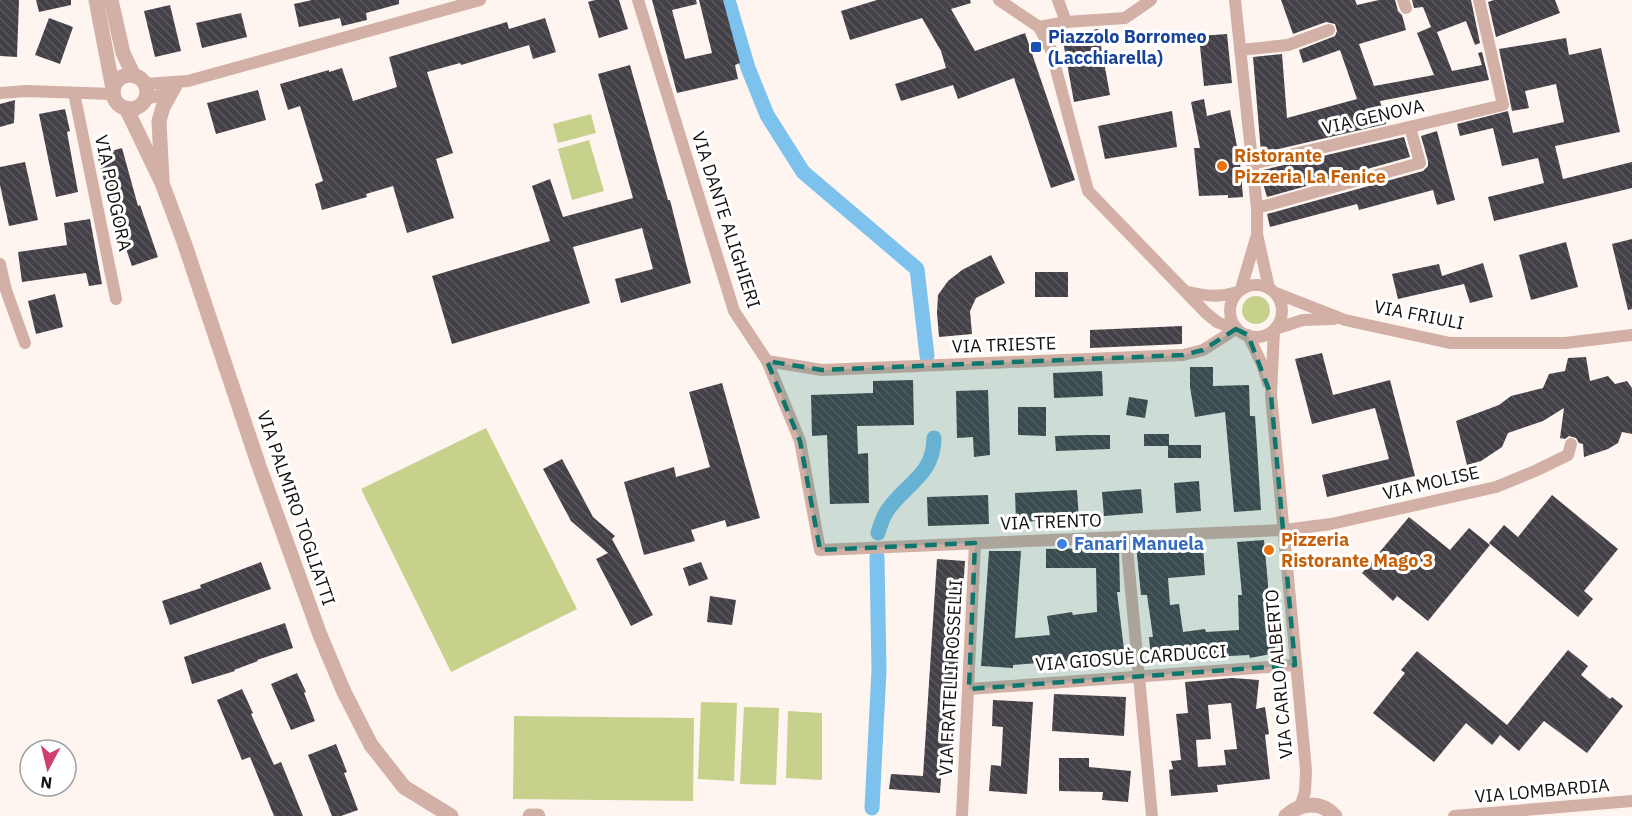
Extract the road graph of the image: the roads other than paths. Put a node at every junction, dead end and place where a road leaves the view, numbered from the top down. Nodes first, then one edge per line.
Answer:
1 (96, 0) edge
2 (111, 0) edge
3 (480, 0) edge
4 (638, 0) edge
5 (1058, 0) edge
6 (1151, 0) edge
7 (1235, 0) edge
8 (1479, 0) edge
9 (1003, 1) edge
10 (1066, 22) junction
11 (1040, 27) junction
12 (1329, 30) dead end
13 (1240, 50) junction
14 (188, 81) junction
15 (173, 89) junction
16 (142, 90) junction
17 (113, 91) junction
18 (0, 93) edge
19 (74, 93) junction
20 (126, 108) junction
21 (1410, 127) junction
22 (159, 130) junction
23 (1252, 164) junction
24 (162, 183) junction
25 (1257, 208) junction
26 (1257, 234) junction
27 (0, 264) edge
28 (3, 290) edge
29 (1240, 290) junction
30 (1273, 291) junction
31 (1187, 292) junction
32 (116, 299) dead end
33 (1345, 320) junction
34 (1274, 329) junction
35 (1241, 332) junction
36 (1632, 334) edge
37 (25, 343) dead end
38 (767, 361) junction
39 (1271, 395) junction
40 (1571, 444) dead end
41 (1284, 530) junction
42 (1126, 537) junction
43 (975, 543) junction
44 (820, 550) joint
45 (1295, 665) junction
46 (1140, 675) junction
47 (969, 689) junction
48 (1306, 770) junction
49 (1632, 801) edge
50 (1289, 813) edge
51 (1333, 813) edge
52 (448, 815) edge
53 (530, 816) edge
54 (538, 816) edge
55 (962, 816) edge
56 (1152, 816) edge
57 (1454, 816) edge

1 - 17 street
2 - 16 street, VIA PALMIRO TOGLIATTI
3 - 14 street
4 - 38 street, VIA DANTE ALIGHIERI
5 - 10 street
6 - 10 street
7 - 13 street, VIA CARLO ALBERTO
8 - 21 street, VIA GENOVA
9 - 11 street
10 - 11 street
11 - 31 street
12 - 13 street
13 - 23 street, VIA CARLO ALBERTO
14 - 15 street
14 - 16 street
15 - 16 street
15 - 22 street, VIA PALMIRO TOGLIATTI
16 - 17 street
16 - 20 street
16 - 22 street, VIA PALMIRO TOGLIATTI
17 - 19 street
17 - 20 street
18 - 19 street
19 - 32 street, VIA PODGORA
20 - 24 street, VIA PALMIRO TOGLIATTI
21 - 23 street, VIA GENOVA
21 - 25 street
22 - 24 street, VIA PALMIRO TOGLIATTI
23 - 25 street, VIA CARLO ALBERTO
24 - 52 street, VIA PALMIRO TOGLIATTI
25 - 26 street, VIA CARLO ALBERTO
26 - 29 street, VIA CARLO ALBERTO
26 - 30 street, VIA CARLO ALBERTO
27 - 28 street
28 - 37 street
29 - 30 street
29 - 31 street
29 - 35 street, VIA CARLO ALBERTO
30 - 33 street, VIA FRIULI
30 - 34 street, VIA CARLO ALBERTO
31 - 35 street
33 - 34 street
33 - 36 street, VIA FRIULI
34 - 35 street
34 - 39 street, VIA CARLO ALBERTO
35 - 38 street, VIA TRIESTE
35 - 39 street, VIA CARLO ALBERTO
38 - 44 street, VIA DANTE ALIGHIERI
39 - 41 street, VIA CARLO ALBERTO
40 - 41 street, VIA MOLISE
41 - 42 street, VIA TRENTO
41 - 45 street, VIA CARLO ALBERTO
42 - 43 street, VIA TRENTO
42 - 46 street
43 - 44 street, VIA TRENTO
43 - 47 street, VIA FRATELLI ROSSELLI
45 - 46 street, VIA GIOSUÈ CARDUCCI
45 - 48 street, VIA CARLO ALBERTO
46 - 47 street, VIA GIOSUÈ CARDUCCI
46 - 56 street
47 - 55 street, VIA FRATELLI ROSSELLI
48 - 50 street, VIA CARLO ALBERTO
48 - 51 street, VIA CARLO ALBERTO
49 - 57 street, VIA LOMBARDIA
50 - 51 street
53 - 54 street

